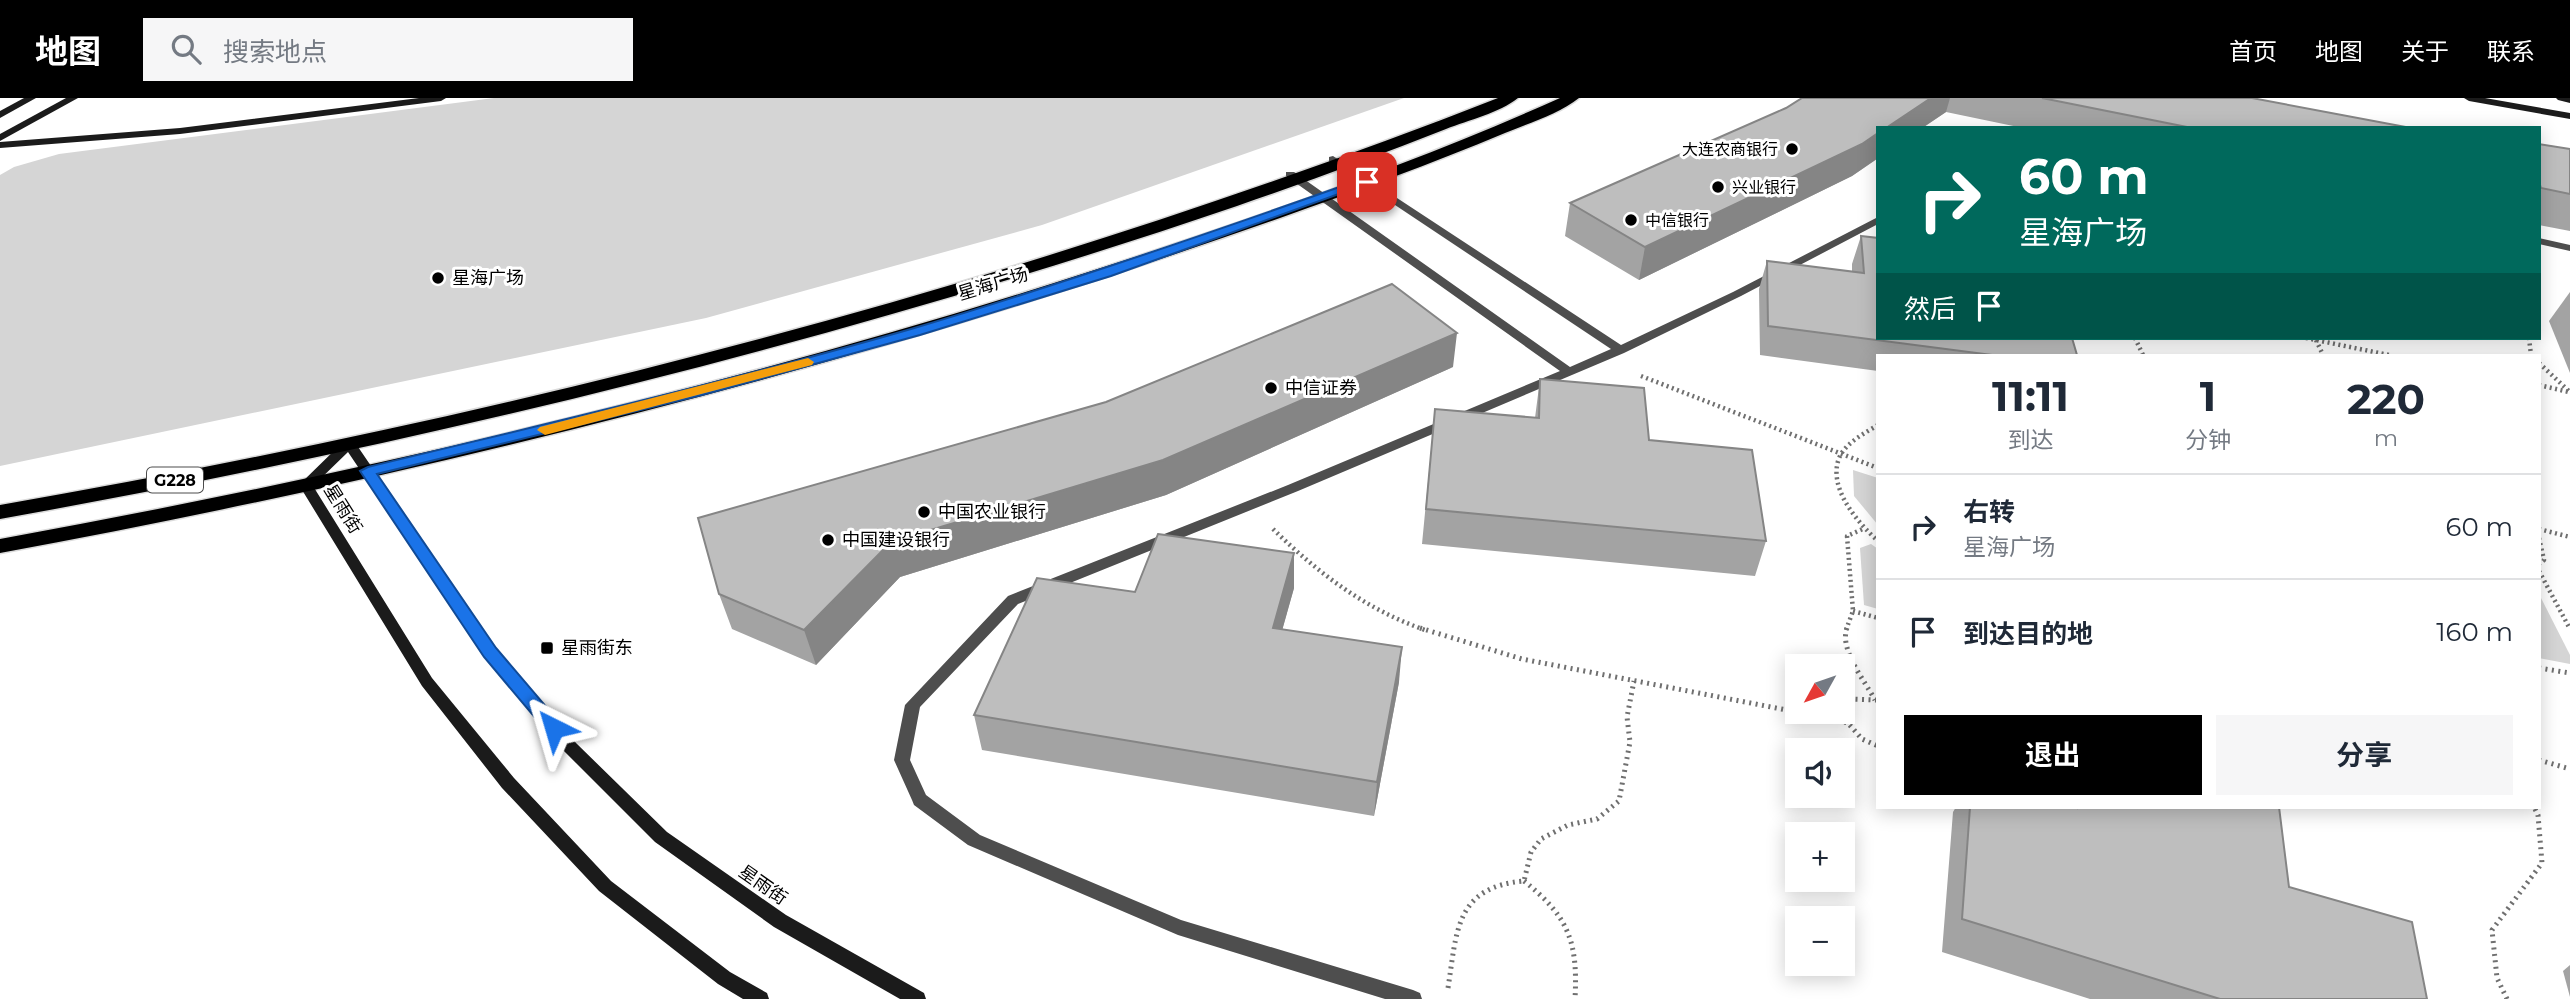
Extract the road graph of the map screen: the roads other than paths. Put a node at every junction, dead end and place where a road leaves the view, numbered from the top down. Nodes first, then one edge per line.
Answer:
1 (31, 98) edge
2 (73, 98) edge
3 (441, 98) edge
4 (1511, 98) edge
5 (1572, 98) edge
6 (2469, 98) edge
7 (2561, 98) edge
8 (2570, 100) edge
9 (0, 115) edge
10 (2570, 116) edge
11 (0, 138) edge
12 (0, 145) edge
13 (1337, 162) junction
14 (1294, 176) junction
15 (1367, 182) junction
16 (1324, 197) junction
17 (1876, 221) edge
18 (2541, 241) edge
19 (2570, 248) edge
20 (1620, 350) junction
21 (1569, 372) junction
22 (349, 444) junction
23 (368, 471) junction
24 (306, 485) junction
25 (0, 512) edge
26 (0, 545) edge
27 (760, 999) edge
28 (917, 999) edge
29 (1413, 999) edge

1 - 9 street
2 - 11 street
3 - 12 street
4 - 13 highway, 星海广场 / G228
5 - 15 highway, 星海广场 / G228
6 - 10 street
7 - 8 street
13 - 14 highway, 星海广场 / G228
13 - 15 street
14 - 16 street
14 - 22 highway, 星海广场 / G228
15 - 16 highway, 星海广场 / G228
15 - 20 street
16 - 21 street
16 - 23 highway, 星海广场 / G228
17 - 20 street
18 - 19 street
20 - 21 street
21 - 29 street
22 - 23 street, 星雨街
22 - 24 street, 星雨街
22 - 25 highway, 星海广场 / G228
23 - 24 highway, 星海广场 / G228
23 - 28 street, 星雨街
24 - 26 highway, 星海广场 / G228
24 - 27 street, 星雨街

